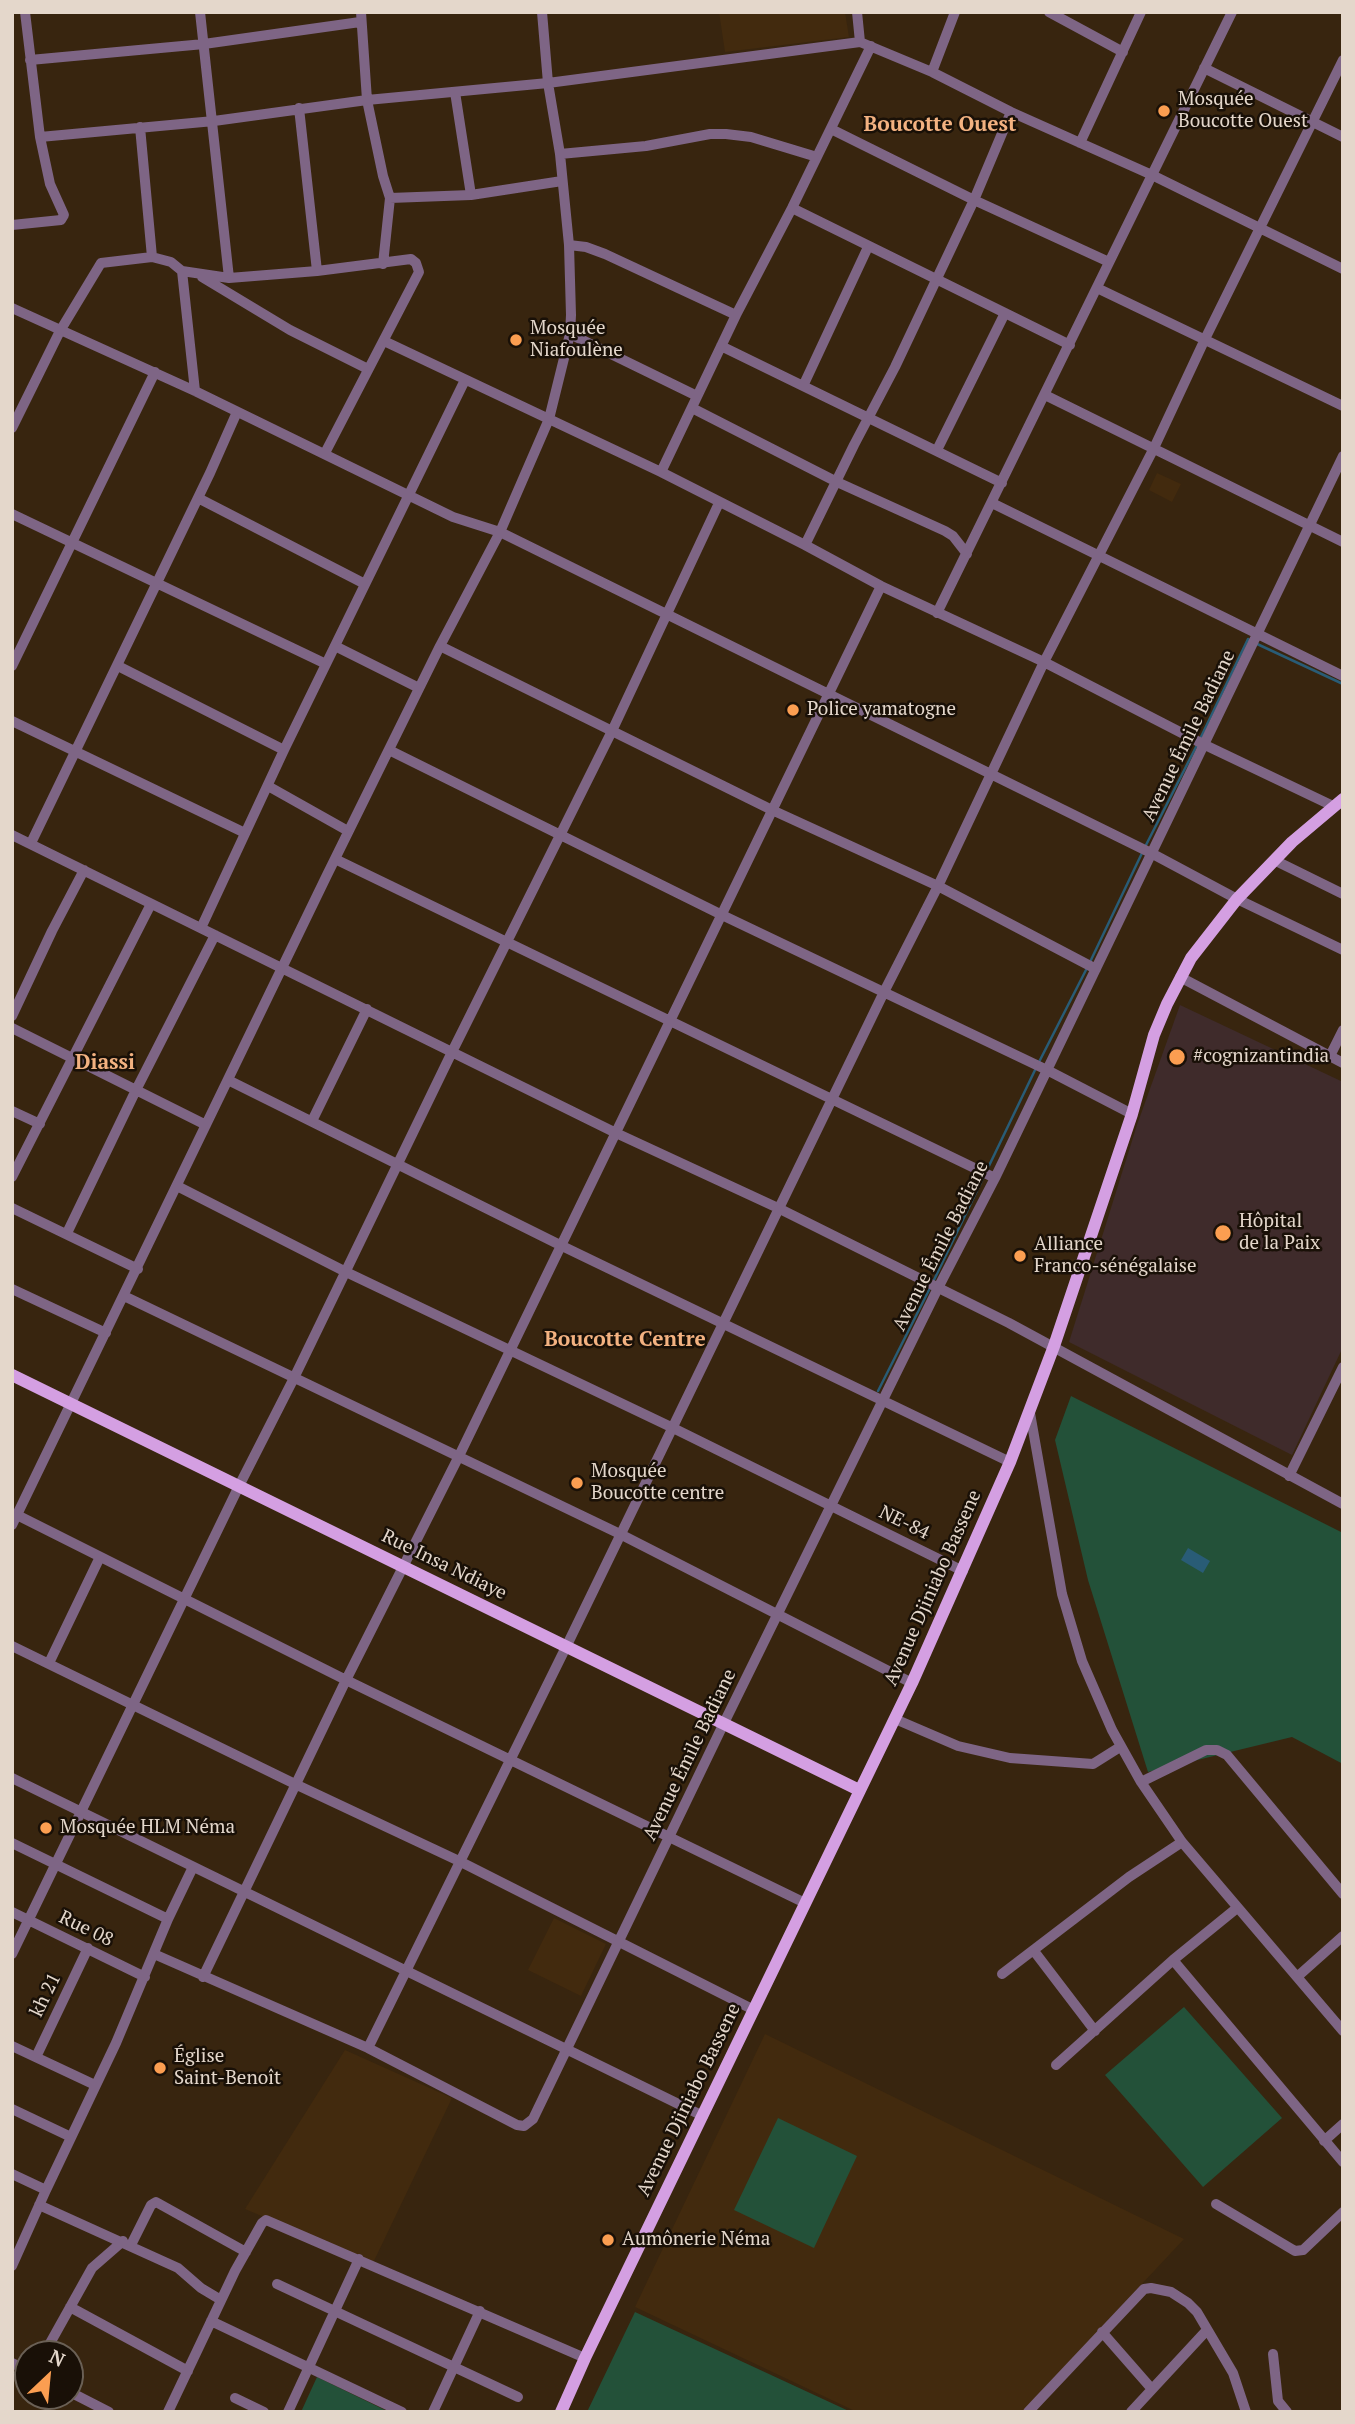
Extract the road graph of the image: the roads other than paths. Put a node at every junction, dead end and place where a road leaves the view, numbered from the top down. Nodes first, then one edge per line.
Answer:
1 (25, 12) edge
2 (200, 12) edge
3 (542, 12) edge
4 (857, 12) edge
5 (1049, 12) edge
6 (1141, 12) edge
7 (1232, 12) edge
8 (954, 13) edge
9 (360, 17) edge
10 (205, 44) junction
11 (865, 44) junction
12 (1123, 52) junction
13 (30, 60) junction
14 (1343, 60) edge
15 (1204, 68) junction
16 (932, 72) junction
17 (548, 83) junction
18 (455, 92) junction
19 (367, 100) junction
20 (299, 108) junction
21 (1011, 112) junction
22 (214, 121) junction
23 (1313, 122) junction
24 (140, 127) junction
25 (831, 129) junction
26 (40, 137) junction
27 (1343, 137) edge
28 (1080, 143) junction
29 (560, 154) junction
30 (817, 157) junction
31 (1152, 175) junction
32 (562, 181) junction
33 (471, 195) junction
34 (390, 198) junction
35 (974, 200) junction
36 (792, 208) junction
37 (12, 225) edge
38 (1260, 227) junction
39 (569, 245) junction
40 (868, 247) junction
41 (152, 257) junction
42 (1109, 262) junction
43 (383, 264) junction
44 (1343, 269) edge
45 (182, 271) junction
46 (317, 271) junction
47 (198, 275) junction
48 (229, 278) junction
49 (936, 279) junction
50 (1097, 288) junction
51 (12, 308) edge
52 (1004, 313) junction
53 (736, 315) junction
54 (60, 331) junction
55 (570, 334) junction
56 (1205, 339) junction
57 (384, 341) junction
58 (1070, 345) junction
59 (721, 346) junction
60 (368, 369) junction
61 (155, 372) junction
62 (466, 380) junction
63 (804, 384) junction
64 (195, 391) junction
65 (1045, 395) junction
66 (697, 396) junction
67 (1343, 406) edge
68 (692, 408) junction
69 (237, 412) junction
70 (869, 418) junction
71 (549, 419) junction
72 (12, 428) edge
73 (1154, 448) junction
74 (937, 450) junction
75 (326, 453) junction
76 (1343, 456) edge
77 (661, 472) junction
78 (837, 482) junction
79 (1002, 483) junction
80 (409, 494) junction
81 (198, 498) junction
82 (719, 503) junction
83 (992, 503) junction
84 (12, 514) edge
85 (1310, 526) junction
86 (500, 532) junction
87 (72, 542) junction
88 (1343, 542) edge
89 (806, 545) junction
90 (967, 554) junction
91 (1098, 554) junction
92 (158, 583) junction
93 (365, 584) junction
94 (881, 586) junction
95 (937, 613) junction
96 (667, 617) junction
97 (1258, 633) junction
98 (335, 646) junction
99 (440, 646) junction
100 (1044, 662) junction
101 (326, 664) junction
102 (12, 666) edge
103 (118, 666) junction
104 (1343, 676) edge
105 (419, 688) junction
106 (830, 694) junction
107 (12, 721) edge
108 (612, 731) junction
109 (1205, 745) junction
110 (285, 750) junction
111 (389, 750) junction
112 (76, 752) junction
113 (991, 774) junction
114 (268, 786) junction
115 (1338, 803) edge
116 (772, 810) junction
117 (348, 831) junction
118 (245, 833) junction
119 (12, 835) edge
120 (560, 836) junction
121 (31, 843) junction
122 (1152, 853) junction
123 (335, 859) junction
124 (1274, 860) junction
125 (84, 870) junction
126 (938, 886) junction
127 (1343, 894) edge
128 (1237, 899) junction
129 (151, 904) junction
130 (722, 915) junction
131 (201, 929) junction
132 (215, 935) junction
133 (508, 942) junction
134 (1343, 950) edge
135 (282, 968) junction
136 (1096, 969) junction
137 (1180, 977) junction
138 (884, 992) junction
139 (367, 1009) junction
140 (12, 1016) edge
141 (670, 1021) junction
142 (12, 1028) edge
143 (1343, 1030) edge
144 (452, 1052) junction
145 (1330, 1056) junction
146 (73, 1059) junction
147 (1343, 1063) edge
148 (1047, 1070) junction
149 (228, 1080) junction
150 (136, 1090) junction
151 (832, 1097) junction
152 (12, 1111) edge
153 (1132, 1114) junction
154 (312, 1121) junction
155 (40, 1124) junction
156 (206, 1125) junction
157 (616, 1133) junction
158 (398, 1164) junction
159 (12, 1177) edge
160 (995, 1178) junction
161 (177, 1186) junction
162 (12, 1208) edge
163 (778, 1208) junction
164 (67, 1233) junction
165 (560, 1245) junction
166 (138, 1269) junction
167 (346, 1272) junction
168 (938, 1288) junction
169 (12, 1289) edge
170 (124, 1296) junction
171 (723, 1322) junction
172 (106, 1333) junction
173 (1054, 1346) junction
174 (509, 1349) junction
175 (1343, 1367) edge
176 (12, 1375) edge
177 (294, 1378) junction
178 (882, 1402) junction
179 (72, 1403) junction
180 (1030, 1413) junction
181 (671, 1427) junction
182 (458, 1455) junction
183 (1010, 1462) junction
184 (1289, 1476) junction
185 (239, 1486) junction
186 (1343, 1504) edge
187 (831, 1506) junction
188 (15, 1520) edge
189 (620, 1534) junction
190 (100, 1557) junction
191 (403, 1567) junction
192 (962, 1571) junction
193 (185, 1599) junction
194 (778, 1613) junction
195 (567, 1645) junction
196 (12, 1646) edge
197 (49, 1663) junction
198 (346, 1680) junction
199 (912, 1683) junction
200 (133, 1705) junction
201 (895, 1718) junction
202 (724, 1723) junction
203 (1120, 1746) junction
204 (511, 1758) junction
205 (12, 1778) edge
206 (1141, 1782) junction
207 (295, 1784) junction
208 (859, 1790) junction
209 (81, 1811) junction
210 (670, 1838) junction
211 (1182, 1842) junction
212 (12, 1843) edge
213 (459, 1861) junction
214 (56, 1864) junction
215 (193, 1867) junction
216 (244, 1893) junction
217 (1343, 1894) edge
218 (805, 1903) junction
219 (1237, 1908) junction
220 (12, 1912) edge
221 (168, 1919) junction
222 (29, 1920) junction
223 (1343, 1936) edge
224 (618, 1942) junction
225 (88, 1948) junction
226 (1034, 1951) junction
227 (12, 1954) edge
228 (154, 1954) junction
229 (1172, 1960) junction
230 (406, 1969) junction
231 (1002, 1974) dead end
232 (145, 1977) junction
233 (203, 1977) junction
234 (1297, 1977) junction
235 (754, 2010) junction
236 (1095, 2031) junction
237 (1343, 2031) edge
238 (12, 2046) edge
239 (368, 2048) junction
240 (565, 2049) junction
241 (36, 2057) junction
242 (1056, 2065) dead end
243 (95, 2085) junction
244 (12, 2109) edge
245 (704, 2116) junction
246 (1343, 2124) edge
247 (71, 2137) junction
248 (1324, 2141) junction
249 (1343, 2162) edge
250 (12, 2174) edge
251 (46, 2190) junction
252 (1216, 2204) dead end
253 (39, 2205) junction
254 (1343, 2212) edge
255 (127, 2243) junction
256 (246, 2252) junction
257 (359, 2259) junction
258 (12, 2266) edge
259 (277, 2284) dead end
260 (221, 2300) junction
261 (70, 2307) junction
262 (480, 2311) junction
263 (334, 2312) junction
264 (211, 2321) junction
265 (1207, 2330) junction
266 (1102, 2332) junction
267 (52, 2340) edge
268 (1273, 2354) dead end
269 (585, 2358) junction
270 (308, 2367) junction
271 (453, 2367) junction
272 (188, 2371) junction
273 (1151, 2388) junction
274 (518, 2397) dead end
275 (235, 2398) dead end
276 (84, 2399) edge
277 (109, 2412) edge
278 (168, 2412) edge
279 (264, 2412) edge
280 (288, 2412) edge
281 (402, 2412) edge
282 (432, 2412) edge
283 (561, 2412) edge
284 (1028, 2412) edge
285 (1131, 2412) edge
286 (1245, 2412) edge
287 (1287, 2412) edge

1 - 13 street
2 - 10 street
3 - 17 street
4 - 11 street
5 - 12 street
6 - 12 street
7 - 15 street
8 - 16 street
9 - 10 street
9 - 19 street
10 - 13 street
10 - 22 street
11 - 16 street
11 - 17 street
11 - 25 street
12 - 28 street
13 - 26 street
14 - 23 street
15 - 23 street
15 - 31 street
16 - 21 street
17 - 18 street
17 - 29 street
18 - 19 street
18 - 33 street
19 - 20 street
19 - 34 street
20 - 22 street
20 - 46 street
21 - 28 street
21 - 35 street
22 - 24 street
22 - 48 street
23 - 27 street
23 - 38 street
24 - 26 street
24 - 41 street
25 - 30 street
25 - 35 street
26 - 37 street
28 - 31 street
29 - 30 street
29 - 32 street
30 - 36 street
31 - 38 street
31 - 42 street
32 - 33 street
32 - 39 street
33 - 34 street
34 - 43 street
35 - 42 street
35 - 49 street
36 - 40 street
36 - 53 street
38 - 44 street
38 - 56 street
39 - 53 street
39 - 55 street
40 - 49 street
40 - 63 street
41 - 45 street
41 - 54 street
42 - 50 street
43 - 46 street
43 - 57 street
45 - 47 street
45 - 64 street
46 - 48 street
47 - 48 street
47 - 60 street
49 - 52 street
49 - 70 street
50 - 56 street
50 - 58 street
51 - 54 street
52 - 58 street
52 - 74 street
53 - 59 street
54 - 61 street
54 - 72 street
55 - 66 street
55 - 71 street
56 - 67 street
56 - 73 street
57 - 60 street
57 - 62 street
58 - 65 street
59 - 63 street
59 - 66 street
60 - 75 street
61 - 64 street
61 - 87 street
62 - 71 street
62 - 80 street
63 - 70 street
64 - 69 street
65 - 73 street
65 - 79 street
66 - 68 street
68 - 77 street
68 - 78 street
69 - 75 street
69 - 81 street
70 - 74 street
70 - 78 street
71 - 77 street
71 - 86 street
73 - 85 street
73 - 91 street
74 - 79 street
75 - 80 street
76 - 85 street, Avenue Émile Badiane
77 - 82 street
78 - 89 street
78 - 90 street
79 - 83 street
80 - 86 street
80 - 93 street
81 - 92 street
81 - 93 street
82 - 89 street
82 - 96 street
83 - 90 street
83 - 91 street
84 - 87 street
85 - 88 street
85 - 97 street, Avenue Émile Badiane
86 - 96 street
86 - 99 street
87 - 92 street
87 - 102 street
89 - 94 street
90 - 95 street
91 - 97 street
91 - 100 street
92 - 101 street
92 - 103 street
93 - 98 street
94 - 95 street
94 - 106 street
95 - 100 street
96 - 106 street
96 - 108 street
97 - 104 street
97 - 109 street, Avenue Émile Badiane
98 - 101 street
98 - 105 street
99 - 105 street
99 - 108 street
100 - 109 street
100 - 113 street
101 - 110 street
103 - 110 street
103 - 112 street
105 - 111 street
106 - 113 street
106 - 116 street
107 - 112 street
108 - 116 street
108 - 120 street
109 - 115 street
109 - 122 street, Avenue Émile Badiane
110 - 114 street
111 - 117 street
111 - 120 street
112 - 118 street
112 - 121 street
113 - 122 street
113 - 126 street
114 - 117 street
114 - 118 street
115 - 124 main road, Avenue Djiniabo Bassene
116 - 126 street
116 - 130 street
117 - 123 street
118 - 131 street
119 - 121 street
120 - 130 street
120 - 133 street
121 - 125 street
122 - 128 street
122 - 136 street, Avenue Émile Badiane
123 - 133 street
123 - 135 street
124 - 127 street
124 - 128 main road, Avenue Djiniabo Bassene
125 - 129 street
125 - 140 street
126 - 136 street
126 - 138 street
128 - 134 street
128 - 137 main road, Avenue Djiniabo Bassene
129 - 131 street
129 - 146 street
130 - 138 street
130 - 141 street
131 - 132 street
132 - 135 street
132 - 150 street
133 - 141 street
133 - 144 street
135 - 139 street
135 - 149 street
136 - 148 street, Avenue Émile Badiane
137 - 145 street
137 - 153 main road, Avenue Djiniabo Bassene
138 - 148 street
138 - 151 street
139 - 144 street
139 - 154 street
141 - 151 street
141 - 157 street
142 - 146 street
143 - 145 street
144 - 157 street
144 - 158 street
145 - 147 street
146 - 150 street
146 - 155 street
148 - 153 street
148 - 160 street, Avenue Émile Badiane
149 - 154 street
149 - 156 street
150 - 156 street
150 - 164 street
151 - 160 street
151 - 163 street
152 - 155 street
153 - 173 main road, Avenue Djiniabo Bassene
154 - 158 street
155 - 159 street
156 - 161 street
157 - 163 street
157 - 165 street
158 - 165 street
158 - 167 street
160 - 168 street, Avenue Émile Badiane
161 - 166 street
161 - 167 street, NE-84
162 - 164 street
163 - 168 street
163 - 171 street
164 - 166 street
165 - 171 street
165 - 174 street
166 - 170 street
167 - 174 street, NE-84
167 - 177 street
168 - 173 street
168 - 178 street, Avenue Émile Badiane
169 - 172 street
170 - 172 street
170 - 177 street
171 - 178 street
171 - 181 street
172 - 179 street
173 - 180 main road, Avenue Djiniabo Bassene
173 - 184 street
174 - 181 street, NE-84
174 - 182 street
175 - 184 street
176 - 179 main road, Rue Insa Ndiaye
177 - 182 street
177 - 185 street
178 - 183 street
178 - 187 street, Avenue Émile Badiane
179 - 185 main road, Rue Insa Ndiaye
179 - 188 street
180 - 183 main road, Avenue Djiniabo Bassene
180 - 203 street
181 - 187 street, NE-84
181 - 189 street
182 - 189 street
182 - 191 street
183 - 192 main road, Avenue Djiniabo Bassene
184 - 186 street
185 - 191 main road, Rue Insa Ndiaye
185 - 193 street
187 - 192 street, NE-84
187 - 194 street, Avenue Émile Badiane
188 - 190 street
189 - 194 street
189 - 195 street
190 - 193 street
190 - 197 street
191 - 195 main road, Rue Insa Ndiaye
191 - 198 street
192 - 199 main road, Avenue Djiniabo Bassene
193 - 198 street
193 - 200 street
194 - 199 street
194 - 202 street, Avenue Émile Badiane
195 - 202 main road, Rue Insa Ndiaye
195 - 204 street
196 - 197 street
197 - 200 street
198 - 204 street
198 - 207 street
199 - 201 main road, Avenue Djiniabo Bassene
200 - 207 street
200 - 209 street
201 - 203 street
201 - 208 main road, Avenue Djiniabo Bassene
202 - 208 main road, Rue Insa Ndiaye
202 - 210 street, Avenue Émile Badiane
203 - 206 street
204 - 210 street
204 - 213 street
205 - 209 street
206 - 211 street
206 - 217 street
207 - 213 street
207 - 216 street
208 - 218 main road, Avenue Djiniabo Bassene
209 - 214 street
209 - 215 street
210 - 218 street
210 - 224 street, Avenue Émile Badiane
211 - 219 street
211 - 226 street
212 - 214 street
213 - 224 street
213 - 230 street
214 - 221 street
214 - 222 street
215 - 216 street
215 - 221 street
216 - 230 street
216 - 233 street
218 - 235 main road, Avenue Djiniabo Bassene
219 - 229 street
219 - 234 street
220 - 222 street, Rue 08
221 - 228 street
222 - 225 street, Rue 08
222 - 227 street
223 - 234 street
224 - 235 street
224 - 240 street, Avenue Émile Badiane
225 - 232 street, Rue 08
225 - 241 street, kh 21
226 - 231 street
226 - 236 street
228 - 232 street
228 - 233 street
229 - 236 street
229 - 248 street
230 - 239 street
230 - 240 street
232 - 243 street
233 - 239 street
234 - 237 street
235 - 245 main road, Avenue Djiniabo Bassene
236 - 242 street
238 - 241 street
239 - 240 street, Avenue Émile Badiane
240 - 245 street
241 - 243 street
243 - 247 street
244 - 247 street
245 - 269 main road, Avenue Djiniabo Bassene
246 - 248 street
247 - 251 street
248 - 249 street
250 - 251 street
251 - 253 street
252 - 254 street
253 - 255 street
253 - 258 street
255 - 256 street
255 - 260 street
255 - 261 street
256 - 257 street
256 - 260 street
257 - 262 street
257 - 263 street
259 - 263 street
260 - 264 street
261 - 267 street
261 - 272 street
262 - 269 street
262 - 271 street
263 - 270 street
263 - 271 street
264 - 270 street
264 - 272 street
265 - 266 street
265 - 273 street
265 - 286 street
266 - 273 street
266 - 284 street
268 - 287 street
269 - 283 main road, Avenue Djiniabo Bassene
270 - 280 street
270 - 281 street
271 - 274 street
271 - 282 street
272 - 278 street
273 - 285 street
275 - 279 street
276 - 277 street

